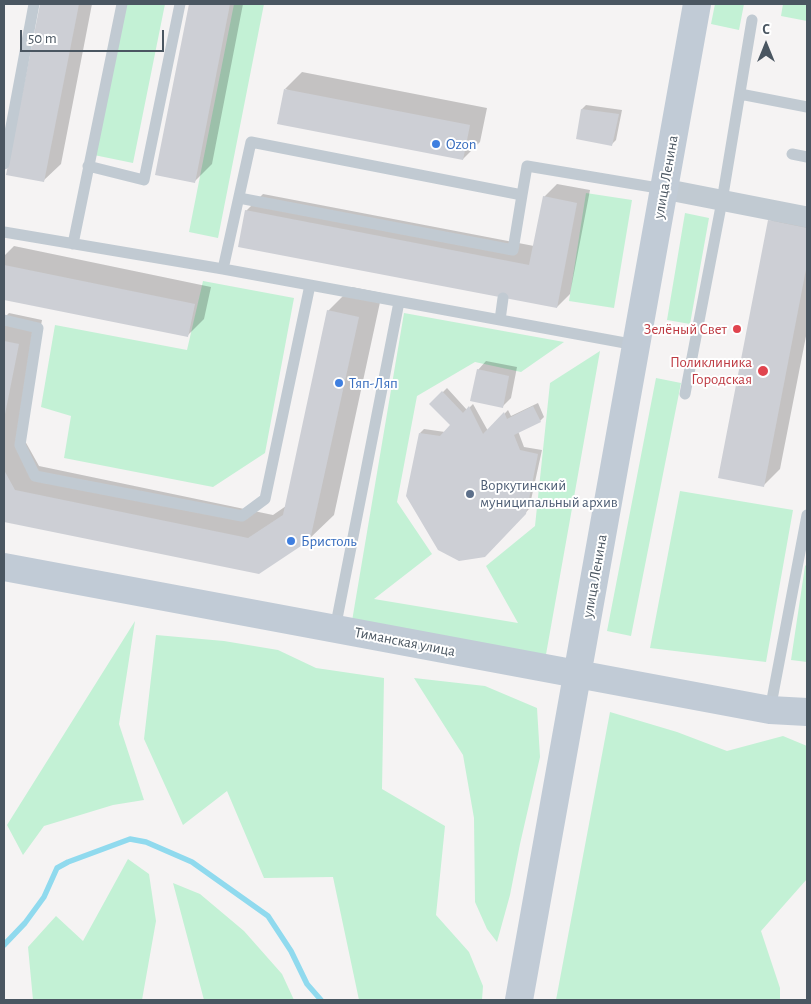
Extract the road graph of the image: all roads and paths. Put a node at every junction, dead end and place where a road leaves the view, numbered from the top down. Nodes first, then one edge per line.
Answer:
1 (34, 4) edge
2 (122, 4) edge
3 (180, 4) edge
4 (697, 4) edge
5 (752, 20) dead end
6 (740, 94) junction
7 (807, 107) edge
8 (8, 123) edge
9 (792, 154) dead end
10 (807, 157) edge
11 (4, 164) edge
12 (88, 166) junction
13 (664, 189) junction
14 (522, 194) junction
15 (239, 198) junction
16 (722, 201) junction
17 (807, 217) edge
18 (4, 232) edge
19 (73, 244) junction
20 (224, 269) junction
21 (310, 285) junction
22 (503, 298) dead end
23 (399, 302) junction
24 (4, 320) edge
25 (500, 320) junction
26 (636, 345) junction
27 (685, 394) dead end
28 (807, 515) edge
29 (4, 567) edge
30 (335, 629) junction
31 (577, 674) junction
32 (770, 710) junction
33 (807, 712) edge
34 (520, 1000) edge

1 - 8 lane
2 - 12 lane
3 - 12 lane
4 - 13 main road, улица Ленина
5 - 6 lane
6 - 7 lane
6 - 16 lane
8 - 11 lane
9 - 10 lane
12 - 19 lane
13 - 14 lane
13 - 16 street
13 - 26 main road, улица Ленина
14 - 15 lane
14 - 15 lane
15 - 20 lane
16 - 17 street
16 - 27 lane
18 - 19 lane
19 - 20 lane
20 - 21 lane
21 - 23 lane
21 - 24 lane
22 - 25 lane
23 - 25 lane
23 - 30 lane
25 - 26 lane
26 - 31 main road, улица Ленина
28 - 32 lane
29 - 30 main road, Тиманская улица
30 - 31 main road, Тиманская улица
31 - 32 main road, Тиманская улица
31 - 34 main road, улица Ленина
32 - 33 main road, Тиманская улица

